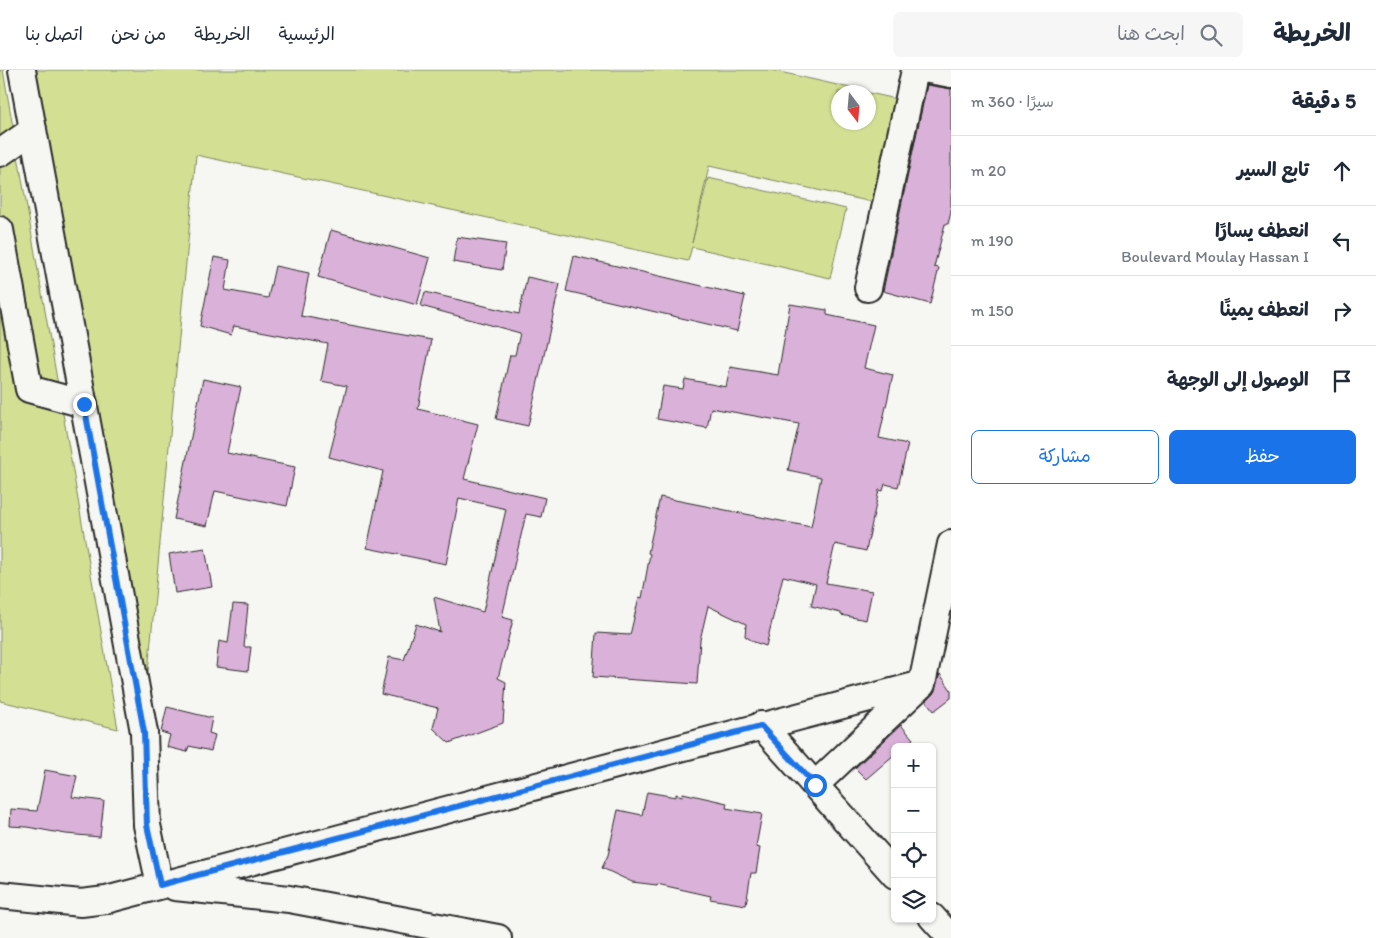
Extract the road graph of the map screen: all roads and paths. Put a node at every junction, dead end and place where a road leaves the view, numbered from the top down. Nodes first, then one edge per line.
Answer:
1 (22, 70) edge
2 (915, 70) edge
3 (929, 70) edge
4 (951, 74) edge
5 (33, 130) junction
6 (0, 153) edge
7 (0, 230) edge
8 (868, 288) dead end
9 (84, 404) junction
10 (951, 544) edge
11 (922, 684) junction
12 (761, 726) junction
13 (815, 785) junction
14 (891, 870) edge
15 (160, 885) junction
16 (0, 895) edge
17 (936, 921) edge
18 (498, 938) edge
19 (951, 938) edge

1 - 5 street
2 - 8 street
3 - 4 street
5 - 6 street
5 - 9 street
7 - 9 street
9 - 15 street
10 - 11 street
11 - 12 street
11 - 13 street
12 - 13 street
12 - 15 street
13 - 14 street
15 - 16 street
15 - 18 street
17 - 19 street

